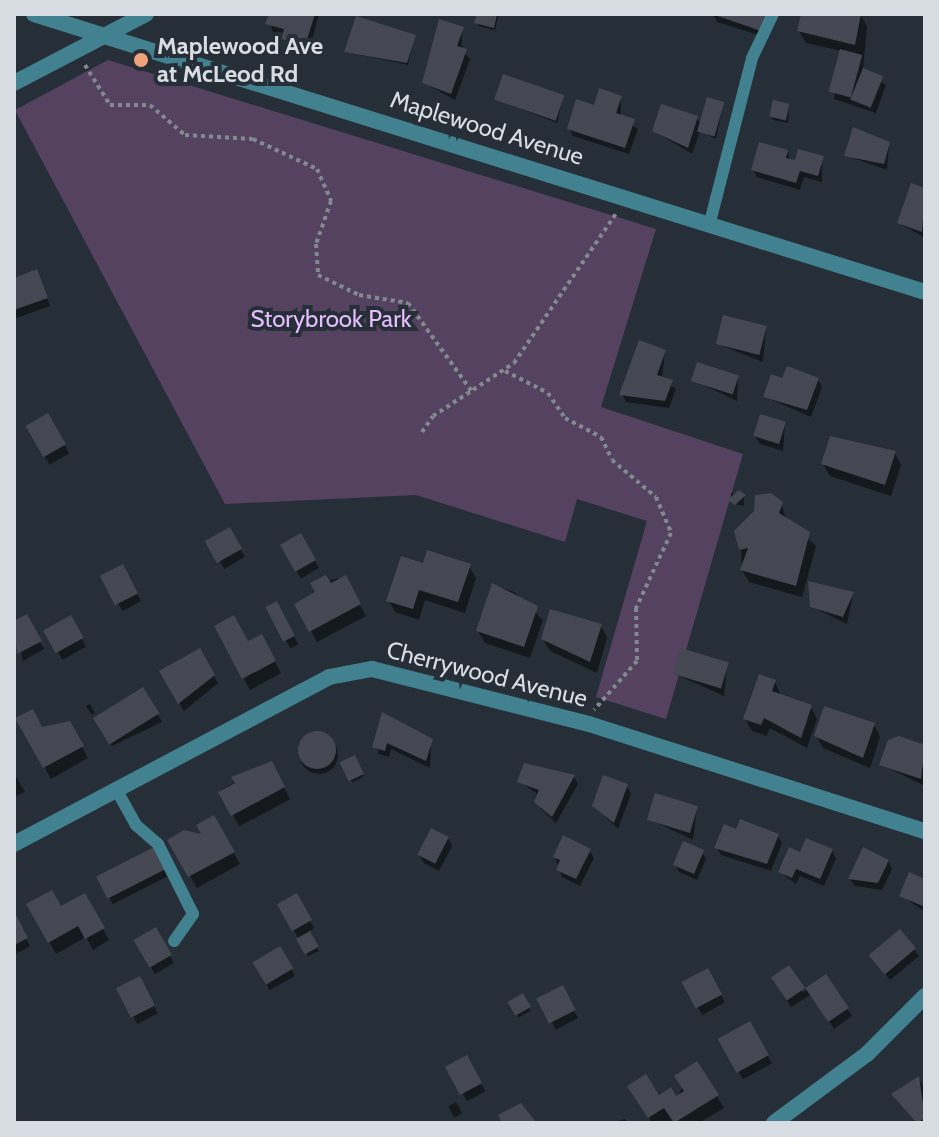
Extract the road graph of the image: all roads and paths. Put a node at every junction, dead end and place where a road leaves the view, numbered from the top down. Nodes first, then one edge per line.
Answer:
1 (34, 14) edge
2 (146, 14) edge
3 (773, 14) edge
4 (106, 37) junction
5 (72, 51) junction
6 (14, 83) edge
7 (624, 194) junction
8 (710, 222) junction
9 (925, 292) edge
10 (505, 371) junction
11 (473, 393) junction
12 (422, 432) dead end
13 (589, 724) junction
14 (116, 789) junction
15 (925, 831) edge
16 (14, 844) edge
17 (174, 941) dead end
18 (925, 996) edge
19 (774, 1123) edge

1 - 4 street, Maplewood Avenue
2 - 4 street
3 - 8 lane
4 - 5 street
4 - 7 street, Maplewood Avenue
5 - 6 street
5 - 11 path
7 - 8 street, Maplewood Avenue
7 - 10 path
8 - 9 street, Maplewood Avenue
10 - 11 path
10 - 13 path
11 - 12 path
13 - 14 street, Cherrywood Avenue
13 - 15 street, Cherrywood Avenue
14 - 16 street, Cherrywood Avenue
14 - 17 lane
18 - 19 street

